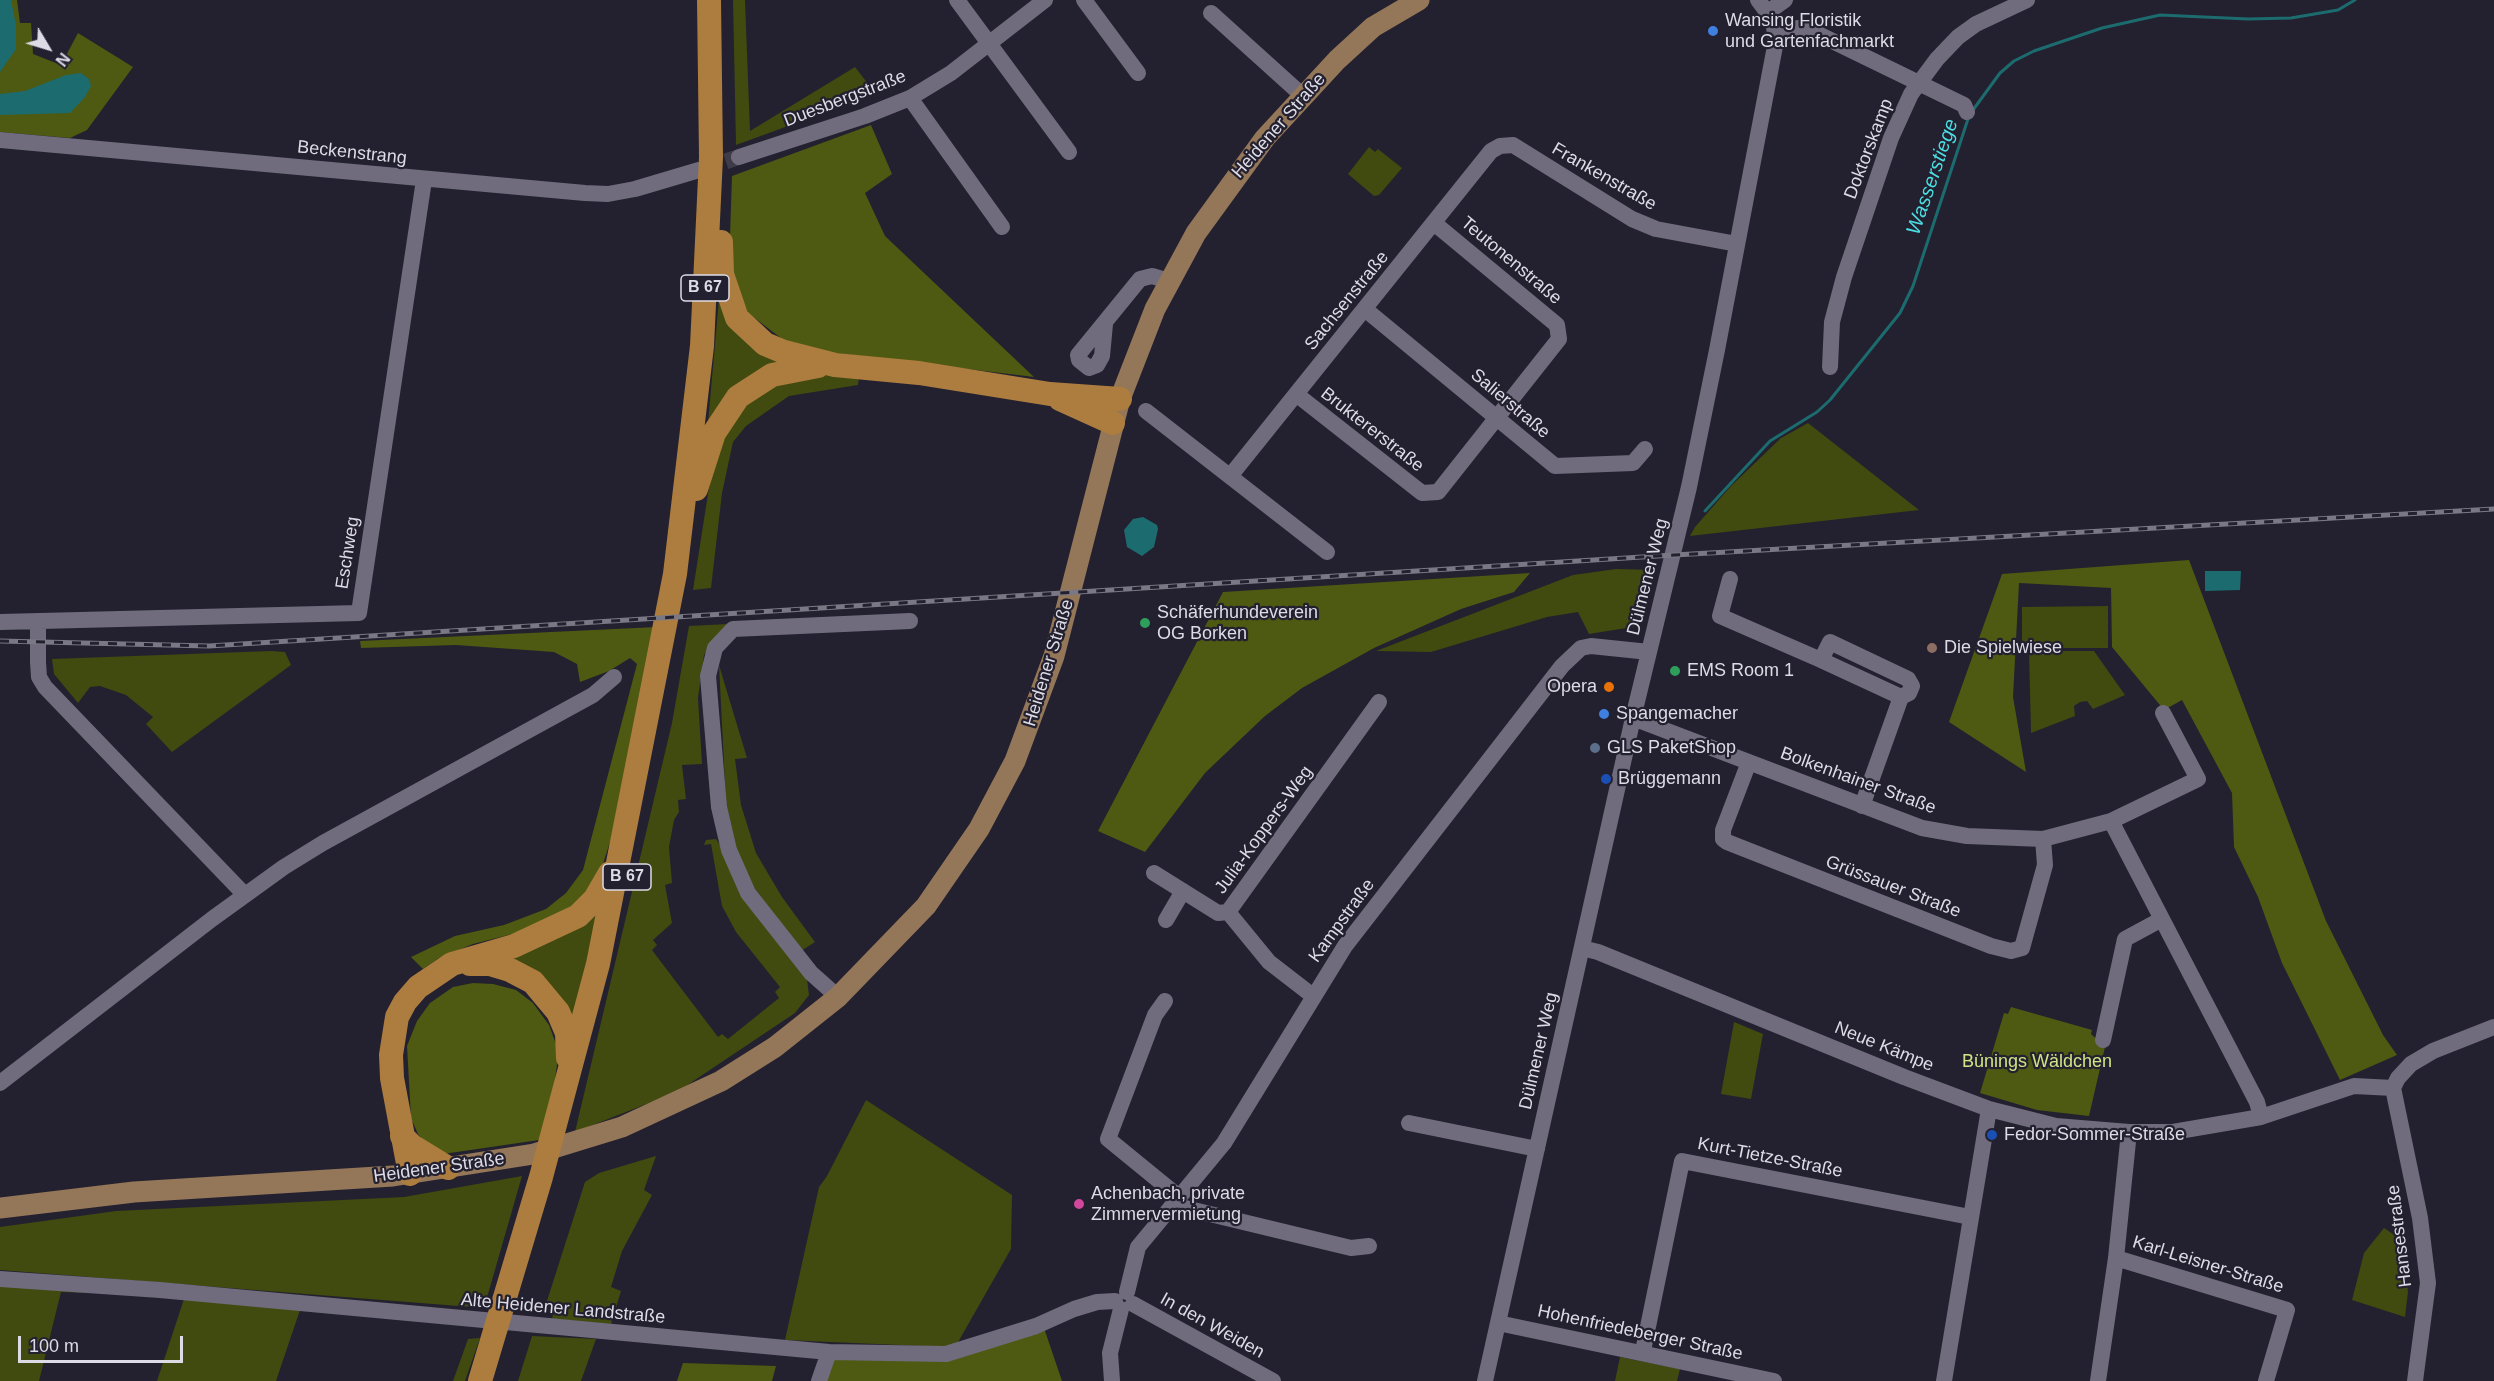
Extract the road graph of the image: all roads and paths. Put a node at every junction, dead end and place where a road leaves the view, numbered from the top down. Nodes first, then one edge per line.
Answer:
1 (709, 0) edge
2 (720, 0) edge
3 (957, 0) edge
4 (1045, 0) edge
5 (1084, 0) edge
6 (1419, 0) edge
7 (1785, 0) edge
8 (2027, 0) edge
9 (1763, 6) edge
10 (1211, 13) dead end
11 (1776, 31) junction
12 (989, 44) junction
13 (1138, 73) dead end
14 (1918, 83) junction
15 (1303, 96) junction
16 (910, 98) junction
17 (1967, 112) dead end
18 (0, 140) edge
19 (1491, 151) joint
20 (1069, 152) dead end
21 (739, 157) tunnel mouth
22 (699, 170) tunnel mouth
23 (424, 180) junction
24 (719, 189) junction
25 (1434, 223) junction
26 (1002, 227) dead end
27 (1737, 244) junction
28 (1169, 281) junction
29 (1366, 310) junction
30 (1105, 324) dead end
31 (835, 364) junction
32 (1830, 367) dead end
33 (1050, 394) junction
34 (1296, 394) junction
35 (1120, 399) junction
36 (1146, 411) dead end
37 (1496, 417) junction
38 (1113, 423) junction
39 (1645, 448) dead end
40 (1231, 475) junction
41 (693, 497) junction
42 (1327, 552) dead end
43 (680, 575) junction
44 (1730, 579) dead end
45 (910, 621) dead end
46 (0, 622) edge
47 (38, 622) junction
48 (669, 637) junction
49 (1649, 652) junction
50 (614, 677) dead end
51 (1379, 702) dead end
52 (2163, 713) dead end
53 (1634, 718) junction
54 (1749, 762) junction
55 (1862, 806) junction
56 (2111, 821) junction
57 (626, 829) junction
58 (2043, 839) junction
59 (1154, 873) dead end
60 (1183, 891) junction
61 (245, 895) junction
62 (1228, 912) junction
63 (2162, 919) junction
64 (1166, 920) dead end
65 (1582, 948) junction
66 (452, 964) junction
67 (1313, 996) junction
68 (838, 997) junction
69 (1165, 1001) dead end
70 (2494, 1027) edge
71 (2103, 1040) dead end
72 (0, 1083) edge
73 (2393, 1089) junction
74 (396, 1104) junction
75 (1989, 1109) junction
76 (563, 1115) junction
77 (2260, 1117) junction
78 (1409, 1123) dead end
79 (2129, 1132) junction
80 (402, 1136) junction
81 (1537, 1149) junction
82 (448, 1168) junction
83 (402, 1175) junction
84 (1177, 1199) junction
85 (0, 1208) edge
86 (1970, 1217) junction
87 (1369, 1246) dead end
88 (2116, 1258) junction
89 (0, 1279) edge
90 (1124, 1302) junction
91 (1498, 1323) junction
92 (500, 1335) junction
93 (829, 1352) junction
94 (1643, 1352) junction
95 (480, 1381) edge
96 (491, 1381) edge
97 (819, 1381) edge
98 (1112, 1381) edge
99 (1273, 1381) edge
100 (1485, 1381) edge
101 (1774, 1381) edge
102 (1944, 1381) edge
103 (2098, 1381) edge
104 (2266, 1381) edge
105 (2415, 1381) edge

1 - 43 highway, B 67
2 - 24 highway, B 67
3 - 12 street
4 - 12 street, Duesbergstraße
5 - 13 street
6 - 15 main road, Heidener Straße
7 - 9 street
8 - 14 street, Doktorskamp
9 - 11 street
10 - 15 street
11 - 14 street
11 - 27 street, Dülmener Weg
12 - 16 street, Duesbergstraße
12 - 20 street
14 - 17 street
14 - 32 street, Doktorskamp
15 - 28 main road, Heidener Straße
16 - 21 street, Duesbergstraße
16 - 26 street
18 - 23 street, Beckenstrang
19 - 25 street, Sachsenstraße
19 - 27 street, Frankenstraße
22 - 23 street, Beckenstrang
23 - 47 street, Eschweg
24 - 31 highway
24 - 41 highway, B 67
25 - 29 street, Sachsenstraße
25 - 37 street, Teutonenstraße
27 - 49 street, Dülmener Weg
28 - 30 street
28 - 35 main road, Heidener Straße
29 - 34 street, Sachsenstraße
29 - 37 street, Salierstraße
31 - 33 highway
31 - 41 highway
33 - 35 highway
33 - 38 highway
34 - 37 street, Bruktererstraße
34 - 40 street, Sachsenstraße
35 - 38 main road, Heidener Straße
36 - 40 street
37 - 39 street, Salierstraße
38 - 68 main road, Heidener Straße
40 - 42 street
41 - 43 highway, B 67
43 - 48 highway, B 67
44 - 55 street
45 - 68 street
46 - 47 street, Eschweg
47 - 61 street
48 - 57 highway, B 67
48 - 76 highway, B 67
49 - 53 street, Dülmener Weg
49 - 67 street, Kampstraße
50 - 61 street
51 - 62 street, Julia-Koppers-Weg
52 - 56 street, Bolkenhainer Straße
53 - 54 street, Bolkenhainer Straße
53 - 65 street, Dülmener Weg
54 - 55 street, Bolkenhainer Straße
54 - 58 street, Grüssauer Straße
55 - 58 street, Bolkenhainer Straße
56 - 58 street, Bolkenhainer Straße
56 - 63 street
57 - 66 highway
57 - 76 highway, B 67
59 - 60 street
60 - 62 street
60 - 64 street
61 - 72 street
62 - 67 street, Julia-Koppers-Weg
63 - 71 street
63 - 77 street
65 - 75 street, Neue Kämpe
65 - 81 street, Dülmener Weg
66 - 74 highway
66 - 76 highway
67 - 84 street, Kampstraße
68 - 82 main road, Heidener Straße
69 - 84 street
70 - 73 street
73 - 77 street, Neue Kämpe
73 - 105 street, Hansestraße
74 - 80 highway
74 - 83 highway
75 - 79 street, Neue Kämpe
75 - 86 street
76 - 92 highway, B 67
77 - 79 street, Neue Kämpe
78 - 81 street
79 - 88 street
80 - 82 highway
80 - 83 highway
81 - 91 street, Dülmener Weg
82 - 83 main road, Heidener Straße
83 - 85 main road, Heidener Straße
84 - 87 street
84 - 90 street, Kampstraße
86 - 94 street, Kurt-Tietze-Straße
86 - 102 street
88 - 103 street
88 - 104 street, Karl-Leisner-Straße
89 - 93 street, Alte Heidener Landstraße
90 - 93 street, Alte Heidener Landstraße
90 - 98 street, Kampstraße
90 - 99 street, In den Weiden
91 - 94 street, Hohenfriedeberger Straße
91 - 100 street, Dülmener Weg
92 - 95 highway, B 67
92 - 96 highway, B 67
93 - 97 street
94 - 101 street, Hohenfriedeberger Straße

